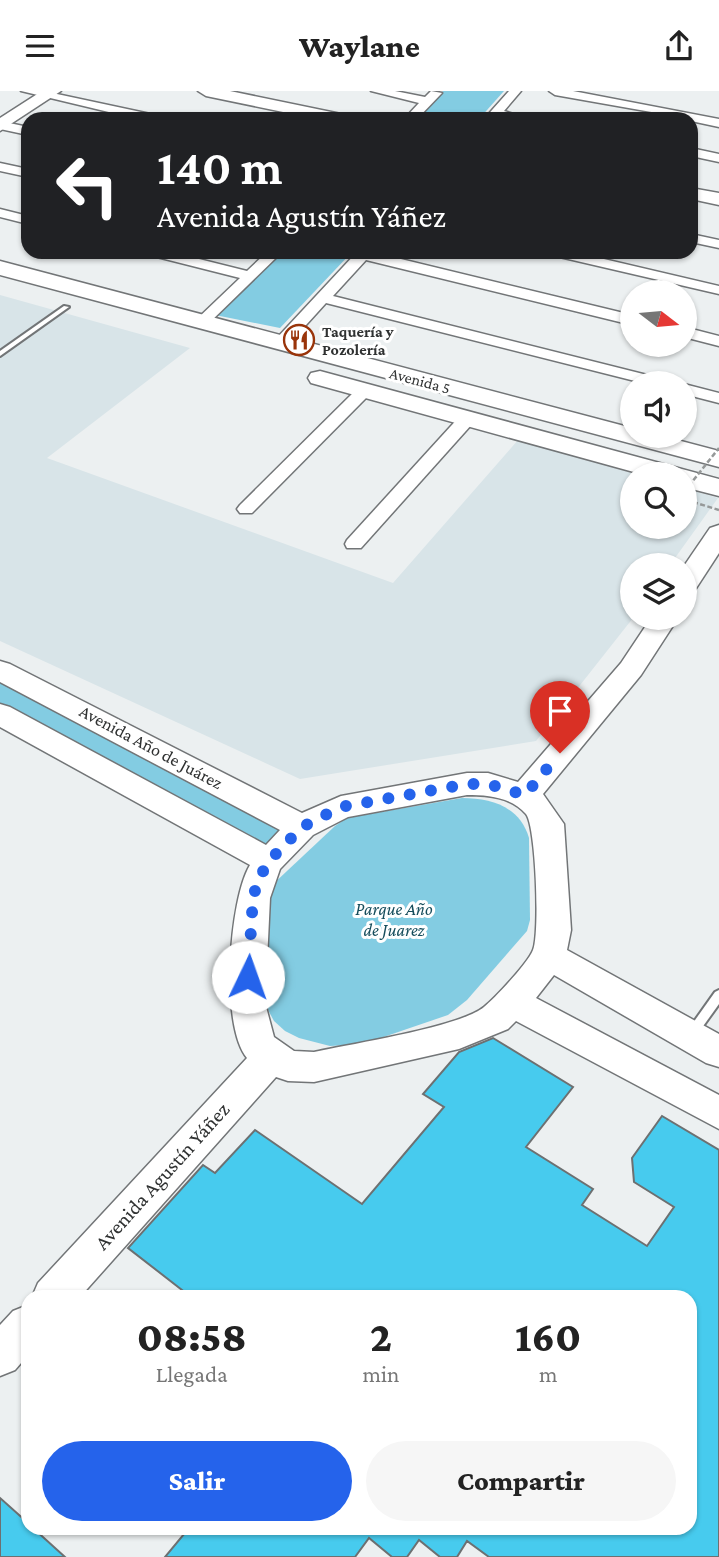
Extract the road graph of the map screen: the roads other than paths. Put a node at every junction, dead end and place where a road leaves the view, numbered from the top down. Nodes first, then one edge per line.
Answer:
1 (27, 91) edge
2 (206, 91) edge
3 (377, 91) edge
4 (438, 91) edge
5 (515, 91) edge
6 (555, 91) edge
7 (49, 93) edge
8 (428, 101) junction
9 (126, 112) edge
10 (297, 112) edge
11 (417, 112) edge
12 (497, 112) edge
13 (663, 112) edge
14 (698, 119) edge
15 (719, 123) edge
16 (1, 125) edge
17 (21, 129) edge
18 (698, 154) edge
19 (719, 158) edge
20 (0, 167) edge
21 (21, 172) edge
22 (698, 194) edge
23 (719, 198) edge
24 (0, 213) edge
25 (21, 218) edge
26 (698, 240) edge
27 (719, 244) edge
28 (182, 259) edge
29 (268, 259) edge
30 (359, 259) edge
31 (388, 259) edge
32 (586, 259) edge
33 (0, 268) edge
34 (250, 276) junction
35 (0, 289) edge
36 (719, 290) edge
37 (324, 298) junction
38 (65, 307) junction
39 (620, 317) edge
40 (202, 322) junction
41 (697, 335) edge
42 (719, 341) edge
43 (281, 343) junction
44 (0, 354) edge
45 (620, 373) edge
46 (365, 390) junction
47 (697, 392) edge
48 (719, 398) edge
49 (467, 419) junction
50 (719, 459) edge
51 (626, 462) edge
52 (697, 482) edge
53 (719, 488) edge
54 (246, 509) dead end
55 (719, 533) edge
56 (354, 544) dead end
57 (697, 567) edge
58 (656, 630) edge
59 (0, 670) edge
60 (0, 714) edge
61 (525, 795) junction
62 (302, 827) junction
63 (269, 861) junction
64 (549, 956) junction
65 (719, 995) edge
66 (512, 1002) junction
67 (705, 1044) edge
68 (272, 1056) junction
69 (719, 1114) edge
70 (59, 1290) edge
71 (21, 1332) edge
72 (0, 1355) edge

1 - 7 street
2 - 10 main road
3 - 8 street
4 - 8 street
5 - 12 street
6 - 13 street
7 - 9 street
7 - 16 main road
8 - 11 street
14 - 15 street
16 - 17 street
18 - 19 street
20 - 21 street
22 - 23 main road
24 - 25 street
26 - 27 street
28 - 34 street
29 - 34 street
30 - 37 street
31 - 39 street
32 - 36 street
33 - 40 main road, Avenida 5
34 - 40 street
35 - 38 main road, Avenida 5
37 - 43 street
37 - 45 street
38 - 44 lane
38 - 46 main road, Avenida 5
40 - 43 main road, Avenida 5
41 - 42 street
43 - 50 main road, Avenida 5
46 - 49 main road, Avenida 5
46 - 54 street
47 - 48 street
49 - 51 main road, Avenida 5
49 - 56 street
52 - 53 main road
55 - 57 main road
58 - 61 main road
59 - 62 main road, Avenida Año de Juárez
60 - 63 main road
61 - 62 main road
61 - 64 main road
62 - 63 main road
63 - 68 main road
64 - 66 main road
64 - 67 main road
65 - 67 lane
66 - 68 main road
66 - 69 main road
68 - 70 main road, Avenida Agustín Yáñez
71 - 72 main road

